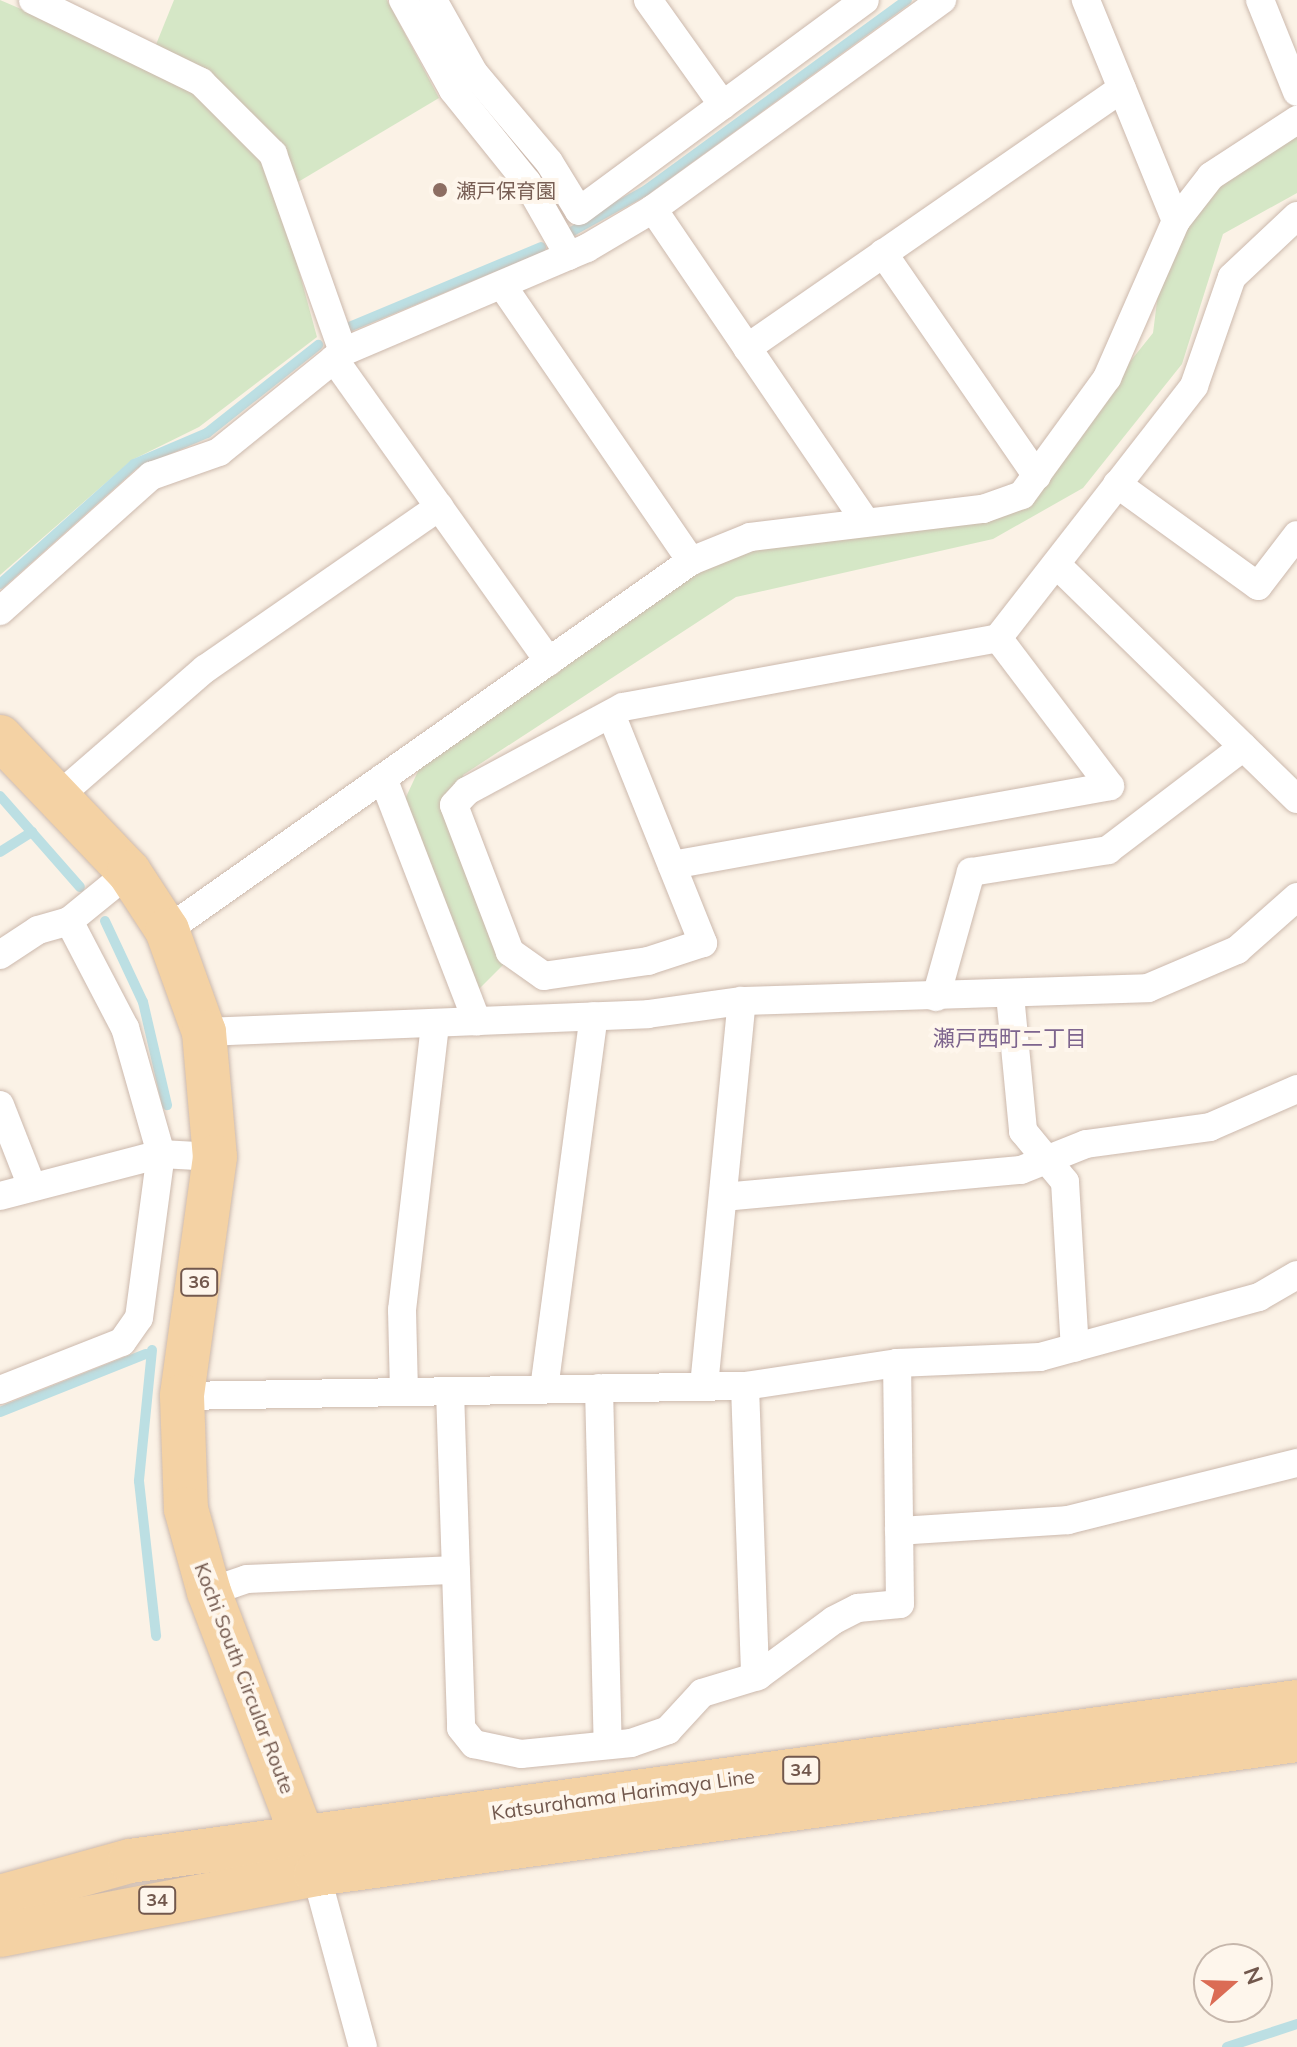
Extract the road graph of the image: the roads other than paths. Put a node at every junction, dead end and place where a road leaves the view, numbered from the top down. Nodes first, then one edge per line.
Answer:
1 (33, 0) edge
2 (403, 0) edge
3 (433, 0) edge
4 (648, 0) edge
5 (865, 0) edge
6 (942, 0) edge
7 (1086, 0) edge
8 (1260, 0) edge
9 (1122, 88) junction
10 (1297, 92) edge
11 (723, 105) junction
12 (1297, 120) edge
13 (653, 209) junction
14 (1297, 216) edge
15 (1176, 221) junction
16 (883, 253) junction
17 (569, 256) junction
18 (502, 285) junction
19 (747, 348) junction
20 (339, 355) junction
21 (1037, 476) junction
22 (1117, 484) junction
23 (439, 507) junction
24 (866, 523) junction
25 (1297, 535) edge
26 (691, 561) junction
27 (1057, 565) junction
28 (0, 611) edge
29 (998, 638) junction
30 (549, 661) junction
31 (611, 714) junction
32 (2, 741) edge
33 (1243, 747) junction
34 (383, 778) junction
35 (61, 794) junction
36 (1297, 799) edge
37 (672, 865) junction
38 (129, 872) junction
39 (1297, 897) edge
40 (69, 921) junction
41 (167, 930) junction
42 (0, 955) edge
43 (1010, 995) junction
44 (936, 997) junction
45 (742, 1001) junction
46 (594, 1016) junction
47 (477, 1021) junction
48 (435, 1023) junction
49 (204, 1032) junction
50 (1297, 1089) edge
51 (0, 1105) edge
52 (161, 1154) junction
53 (215, 1157) junction
54 (1047, 1159) junction
55 (31, 1184) junction
56 (0, 1196) edge
57 (723, 1197) junction
58 (1297, 1275) edge
59 (1075, 1348) junction
60 (897, 1363) junction
61 (704, 1386) junction
62 (745, 1386) junction
63 (599, 1388) junction
64 (544, 1389) junction
65 (0, 1390) edge
66 (450, 1391) junction
67 (404, 1392) junction
68 (182, 1396) junction
69 (1297, 1463) edge
70 (899, 1531) junction
71 (456, 1570) junction
72 (209, 1592) junction
73 (755, 1677) junction
74 (1297, 1702) edge
75 (1297, 1740) edge
76 (608, 1745) junction
77 (310, 1856) junction
78 (0, 1897) edge
79 (0, 1935) edge
80 (363, 2047) edge

1 - 20 street
2 - 17 street
3 - 11 street
4 - 11 street
5 - 11 street
6 - 13 street
7 - 9 street
8 - 10 street
9 - 15 street
9 - 16 street
12 - 15 street
13 - 17 street
13 - 19 street
14 - 22 street
15 - 21 street
16 - 19 street
16 - 21 street
17 - 18 street
18 - 20 street
18 - 26 street
19 - 24 street
20 - 23 street
20 - 28 street
21 - 24 street
22 - 25 street
22 - 27 street
23 - 30 street
23 - 35 street
24 - 26 street
26 - 30 street
27 - 29 street
27 - 33 street
29 - 31 street
29 - 37 street
30 - 34 street
31 - 37 street
31 - 37 street
32 - 35 main road, Kochi South Circular Route / 36
33 - 36 street
33 - 44 street
34 - 41 street
34 - 47 street
35 - 38 main road, Kochi South Circular Route / 36
38 - 40 street
38 - 41 main road, Kochi South Circular Route / 36
39 - 43 street
40 - 42 street
40 - 52 street
41 - 49 main road, Kochi South Circular Route / 36
43 - 44 street
43 - 54 street
44 - 45 street
45 - 46 street
45 - 57 street
46 - 47 street
46 - 64 street
47 - 48 street
48 - 49 street
48 - 67 street
49 - 53 main road, Kochi South Circular Route / 36
50 - 54 street
51 - 55 street
52 - 53 street
52 - 55 street
52 - 65 street
53 - 68 main road, Kochi South Circular Route / 36
54 - 57 street
54 - 59 street
55 - 56 street
57 - 61 street
58 - 59 street
59 - 60 street
60 - 62 street
60 - 70 street
61 - 62 street
61 - 63 street
62 - 73 street
63 - 64 street
63 - 76 street
64 - 66 street
66 - 67 street
66 - 71 street
67 - 68 street
68 - 72 main road, Kochi South Circular Route / 36
69 - 70 street
70 - 73 street
71 - 72 street
71 - 76 street
72 - 77 main road, Kochi South Circular Route / 36
73 - 76 street
74 - 77 main road, Katsurahama Harimaya Line / 34
75 - 77 main road, Katsurahama Harimaya Line / 34
77 - 78 main road, Katsurahama Harimaya Line / 34
77 - 79 main road, Katsurahama Harimaya Line / 34
77 - 80 street

